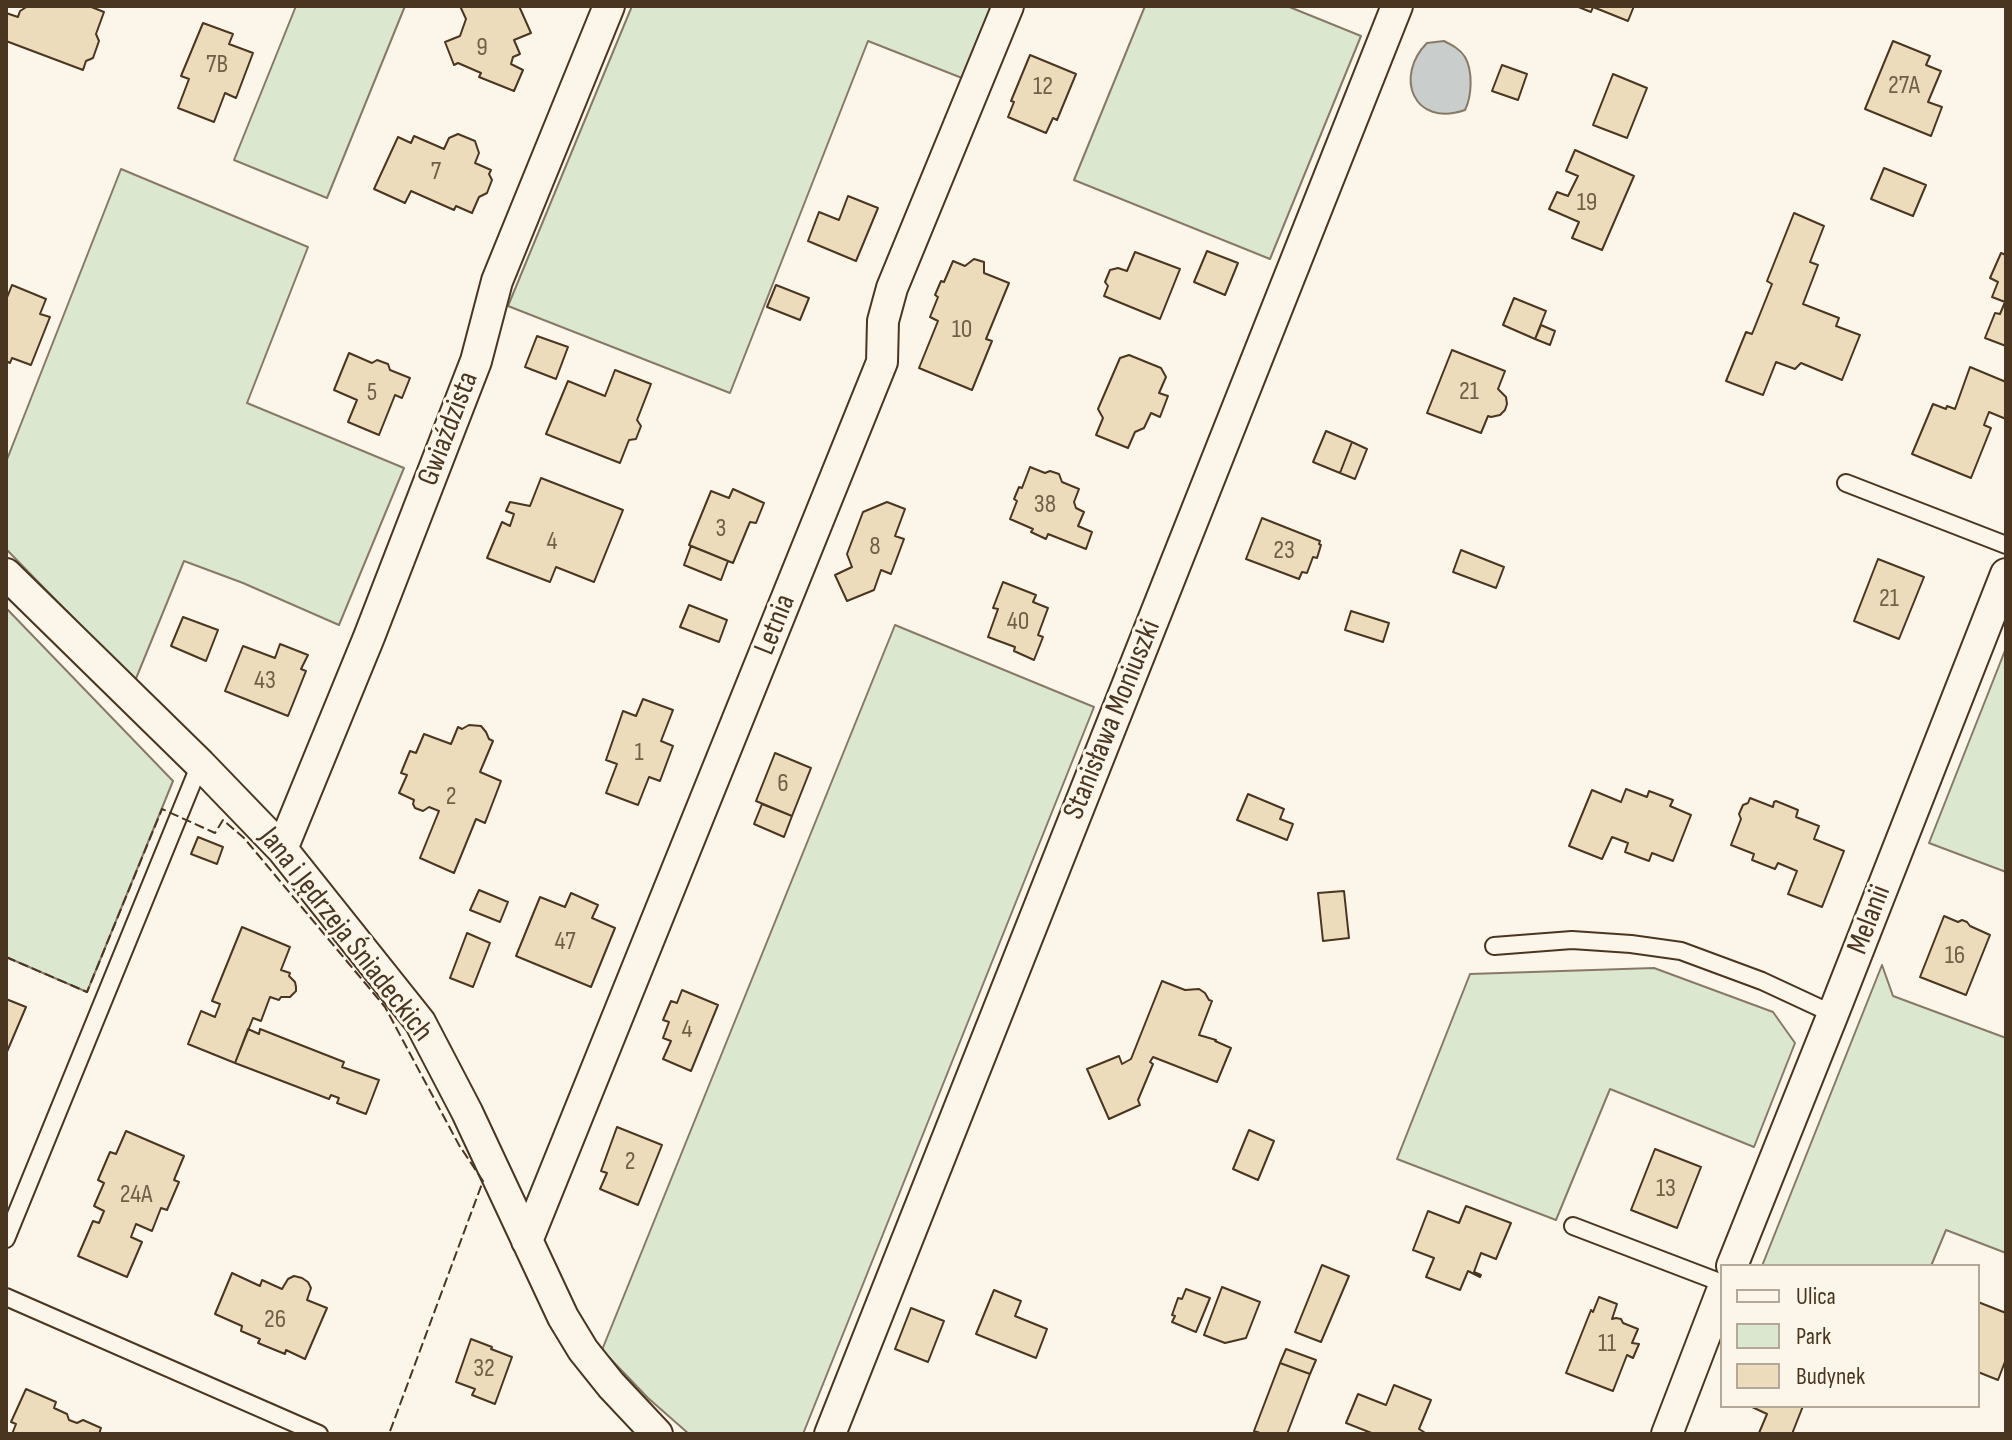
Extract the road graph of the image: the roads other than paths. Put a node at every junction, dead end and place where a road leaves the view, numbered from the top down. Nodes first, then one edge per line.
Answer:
1 (609, 6) edge
2 (1008, 6) edge
3 (1397, 6) edge
4 (1846, 483) dead end
5 (2006, 545) edge
6 (6, 574) edge
7 (2006, 574) edge
8 (200, 764) junction
9 (282, 849) junction
10 (1494, 946) dead end
11 (1833, 1014) junction
12 (1573, 1226) dead end
13 (6, 1239) edge
14 (527, 1241) junction
15 (1733, 1264) edge
16 (1720, 1282) edge
17 (1720, 1296) edge
18 (6, 1297) edge
19 (319, 1434) edge
20 (657, 1434) edge
21 (830, 1434) edge
22 (1667, 1434) edge

1 - 9 street, Gwiaździsta
2 - 14 street, Letnia
3 - 21 street, Stanisława Moniuszki
4 - 5 lane
6 - 8 street, Jana i Jędrzeja Śniadeckich
7 - 11 street, Melanii
8 - 9 street, Jana i Jędrzeja Śniadeckich
8 - 13 lane
9 - 14 street, Jana i Jędrzeja Śniadeckich
10 - 11 lane
11 - 15 street, Melanii
12 - 16 lane
14 - 20 street, Jana i Jędrzeja Śniadeckich
17 - 22 street
18 - 19 lane

